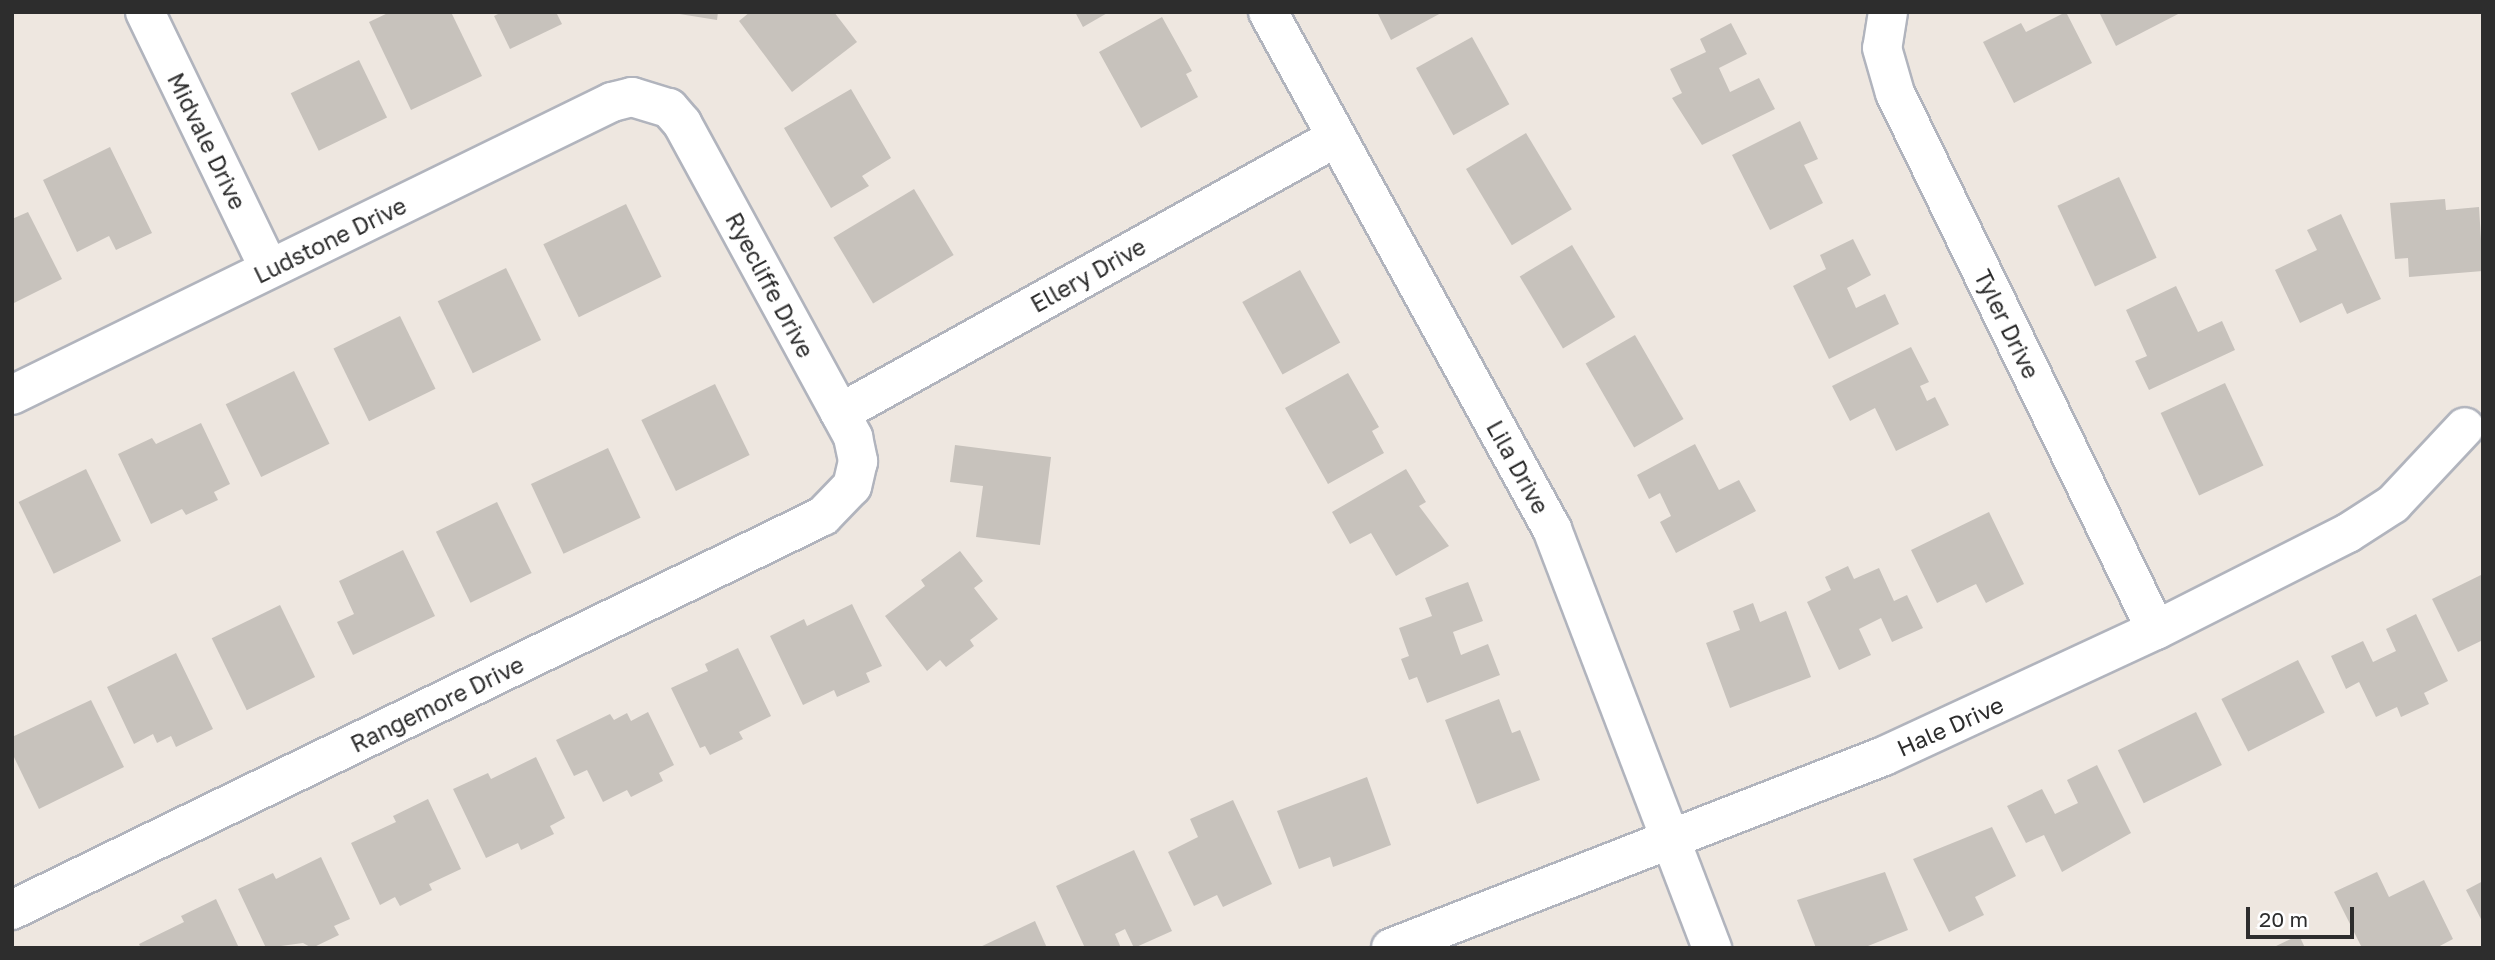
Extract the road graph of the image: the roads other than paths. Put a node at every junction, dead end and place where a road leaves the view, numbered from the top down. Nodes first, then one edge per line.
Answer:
1 (145, 12) edge
2 (1268, 12) edge
3 (1888, 12) edge
4 (651, 100) joint
5 (1337, 137) junction
6 (269, 270) junction
7 (12, 395) edge
8 (840, 413) junction
9 (2465, 428) dead end
10 (852, 486) joint
11 (2155, 630) junction
12 (1673, 839) junction
13 (12, 910) edge
14 (1391, 948) edge
15 (1712, 948) edge

1 - 6 street, Midvale Drive
2 - 5 street, Lila Drive
3 - 11 street, Tyler Drive
4 - 6 street, Ludstone Drive
4 - 8 street, Ryecliffe Drive
5 - 8 street, Ellery Drive
5 - 12 street, Lila Drive
6 - 7 street, Ludstone Drive
8 - 10 street, Ryecliffe Drive
9 - 11 street, Hale Drive
10 - 13 street, Rangemore Drive
11 - 12 street, Hale Drive
12 - 14 street, Hale Drive
12 - 15 street, Lila Drive

